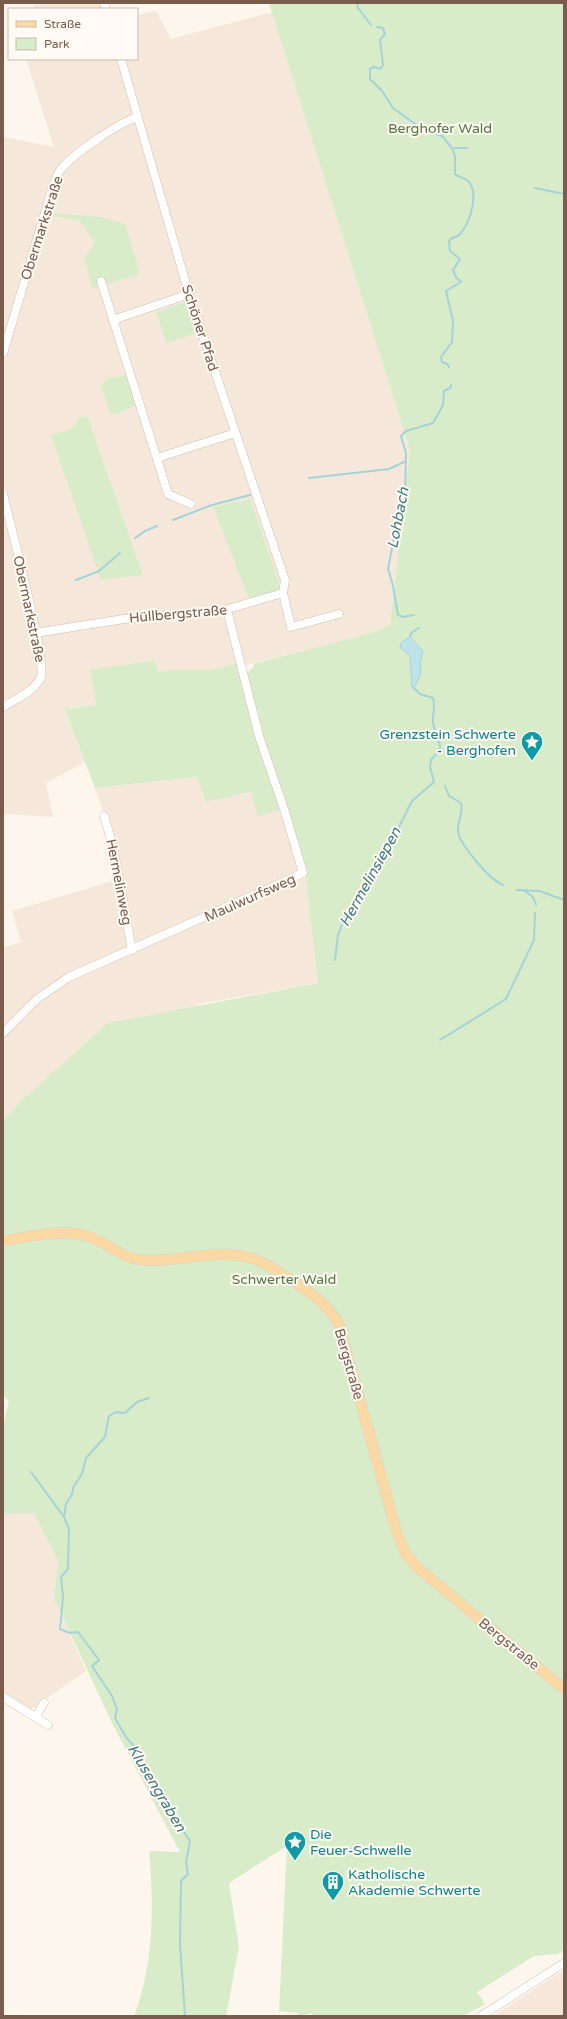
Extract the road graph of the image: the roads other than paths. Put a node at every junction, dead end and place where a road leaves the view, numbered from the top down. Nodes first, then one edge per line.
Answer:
1 (121, 60) edge
2 (138, 117) junction
3 (101, 280) dead end
4 (189, 294) junction
5 (113, 320) junction
6 (3, 353) edge
7 (235, 433) junction
8 (157, 458) junction
9 (3, 494) edge
10 (191, 504) dead end
11 (283, 593) junction
12 (227, 610) junction
13 (339, 614) dead end
14 (35, 633) junction
15 (3, 707) edge
16 (104, 816) dead end
17 (132, 950) junction
18 (3, 1033) edge
19 (3, 1241) edge
20 (564, 1689) edge
21 (3, 1697) edge
22 (44, 1703) dead end
23 (36, 1716) junction
24 (48, 1725) dead end
25 (564, 1963) edge
26 (481, 2016) edge

1 - 2 street, Schöner Pfad
2 - 4 street, Schöner Pfad
2 - 6 street, Obermarkstraße
3 - 5 street
4 - 5 street
4 - 7 street, Schöner Pfad
5 - 8 street
7 - 8 street
7 - 11 street, Schöner Pfad
8 - 10 street
9 - 14 street, Obermarkstraße
11 - 12 street, Hüllbergstraße
11 - 13 street
12 - 14 street, Hüllbergstraße
12 - 17 street, Maulwurfsweg
14 - 15 street, Obermarkstraße
16 - 17 street, Hermelinweg
17 - 18 street, Maulwurfsweg
19 - 20 main road, Bergstraße
21 - 23 street
22 - 23 street
23 - 24 street
25 - 26 street

